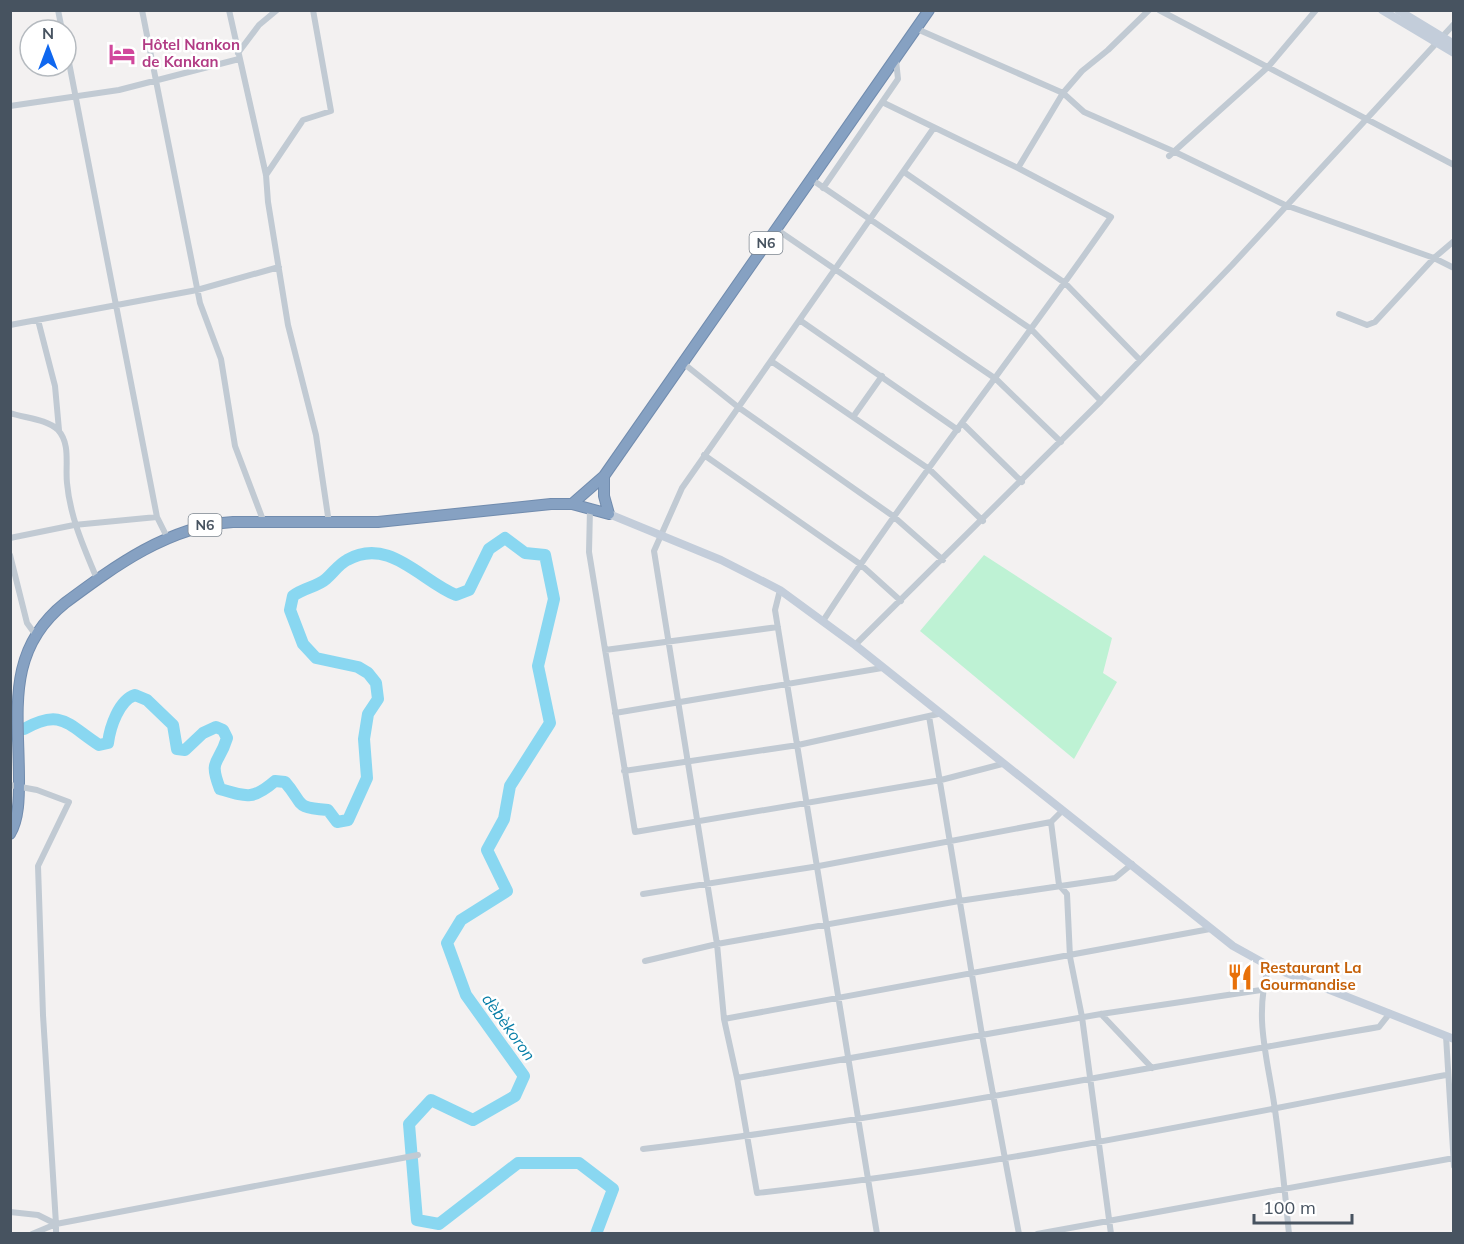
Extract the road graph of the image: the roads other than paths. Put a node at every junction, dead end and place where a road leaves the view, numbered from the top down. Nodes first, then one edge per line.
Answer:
1 (142, 10) edge
2 (229, 10) edge
3 (277, 10) edge
4 (313, 10) edge
5 (929, 10) edge
6 (1149, 10) edge
7 (1159, 10) edge
8 (1316, 10) edge
9 (1382, 10) edge
10 (1398, 10) edge
11 (1454, 24) edge
12 (917, 29) junction
13 (1438, 39) junction
14 (1454, 44) edge
15 (1454, 53) edge
16 (239, 56) junction
17 (896, 56) junction
18 (1268, 67) junction
19 (72, 78) edge
20 (156, 80) junction
21 (1063, 93) junction
22 (76, 95) junction
23 (882, 102) junction
24 (10, 106) edge
25 (1365, 117) junction
26 (933, 129) junction
27 (1172, 154) junction
28 (1454, 165) edge
29 (1018, 168) junction
30 (904, 172) junction
31 (266, 175) junction
32 (811, 179) junction
33 (823, 188) junction
34 (1285, 205) junction
35 (869, 221) junction
36 (776, 229) junction
37 (1454, 241) edge
38 (1434, 258) junction
39 (279, 267) junction
40 (1454, 268) edge
41 (835, 270) junction
42 (1065, 283) junction
43 (197, 290) junction
44 (117, 303) junction
45 (1339, 314) dead end
46 (38, 320) junction
47 (801, 321) junction
48 (10, 325) edge
49 (1031, 329) junction
50 (1140, 360) junction
51 (771, 361) junction
52 (683, 363) junction
53 (882, 376) junction
54 (996, 379) junction
55 (1101, 401) junction
56 (738, 407) junction
57 (10, 413) edge
58 (853, 417) junction
59 (963, 423) junction
60 (59, 430) junction
61 (958, 430) junction
62 (1061, 442) junction
63 (704, 455) junction
64 (929, 469) junction
65 (604, 476) junction
66 (1022, 482) junction
67 (572, 504) junction
68 (590, 509) junction
69 (609, 514) junction
70 (893, 516) junction
71 (157, 517) junction
72 (263, 520) junction
73 (983, 521) junction
74 (329, 523) junction
75 (74, 525) junction
76 (661, 535) junction
77 (10, 538) edge
78 (168, 539) junction
79 (10, 555) edge
80 (943, 560) junction
81 (860, 564) junction
82 (97, 579) junction
83 (780, 590) junction
84 (901, 601) junction
85 (823, 621) junction
86 (778, 627) junction
87 (35, 634) junction
88 (668, 643) junction
89 (855, 645) junction
90 (605, 650) junction
91 (882, 668) junction
92 (788, 686) junction
93 (677, 704) junction
94 (615, 713) junction
95 (934, 715) junction
96 (798, 745) junction
97 (686, 762) junction
98 (1002, 764) junction
99 (624, 771) junction
100 (941, 780) junction
101 (15, 786) edge
102 (807, 802) junction
103 (1062, 811) junction
104 (696, 822) junction
105 (1051, 822) junction
106 (10, 834) edge
107 (951, 839) junction
108 (1131, 864) junction
109 (819, 866) junction
110 (708, 885) junction
111 (1059, 885) junction
112 (644, 894) dead end
113 (959, 901) junction
114 (827, 926) junction
115 (1210, 929) junction
116 (717, 944) junction
117 (1070, 957) junction
118 (645, 961) dead end
119 (1269, 966) junction
120 (972, 974) junction
121 (1261, 990) junction
122 (840, 998) junction
123 (1389, 1013) junction
124 (1101, 1014) junction
125 (1082, 1017) junction
126 (724, 1019) junction
127 (982, 1035) junction
128 (1450, 1038) edge
129 (1263, 1047) junction
130 (849, 1058) junction
131 (1152, 1068) junction
132 (1446, 1075) junction
133 (738, 1078) junction
134 (1089, 1080) junction
135 (993, 1096) junction
136 (1275, 1108) junction
137 (860, 1119) junction
138 (746, 1137) junction
139 (1098, 1141) junction
140 (643, 1149) dead end
141 (418, 1155) dead end
142 (1005, 1156) junction
143 (1453, 1159) edge
144 (1454, 1166) edge
145 (869, 1181) junction
146 (1284, 1187) junction
147 (10, 1212) edge
148 (1110, 1219) junction
149 (56, 1224) junction
150 (32, 1233) edge
151 (56, 1233) edge
152 (877, 1233) edge
153 (1019, 1233) edge
154 (1037, 1233) edge
155 (1111, 1233) edge
156 (1289, 1233) edge

1 - 20 street
2 - 16 street
3 - 16 street
4 - 31 street
5 - 12 highway, N6
6 - 21 street
7 - 18 street
8 - 18 street
9 - 13 main road
10 - 13 main road
11 - 13 street
12 - 17 highway, N6
12 - 21 street
13 - 14 main road
13 - 15 main road
13 - 25 street
16 - 20 street
16 - 31 street
17 - 23 street
17 - 32 highway, N6
18 - 25 street
18 - 27 street
19 - 22 street
20 - 22 street
20 - 43 street
21 - 27 street
21 - 29 street
22 - 24 street
22 - 44 street
23 - 26 street
23 - 33 street
25 - 28 street
25 - 34 street
26 - 29 street
26 - 30 street
27 - 34 street
29 - 42 street
30 - 35 street
30 - 42 street
31 - 39 street
32 - 33 street
32 - 36 highway, N6
33 - 35 street
34 - 38 street
34 - 50 street
35 - 41 street
35 - 49 street
36 - 41 street
36 - 52 highway, N6
37 - 38 street
38 - 40 street
38 - 45 street
39 - 43 street
39 - 74 street
41 - 47 street
41 - 54 street
42 - 49 street
42 - 50 street
43 - 44 street
43 - 72 street
44 - 46 street
44 - 71 street
46 - 48 street
46 - 60 street
47 - 51 street
47 - 53 street
49 - 54 street
49 - 55 street
50 - 55 street
51 - 56 street
51 - 58 street
52 - 56 street
52 - 65 highway, N6
53 - 58 street
53 - 61 street
54 - 59 street
54 - 62 street
55 - 62 street
56 - 63 street
56 - 70 street
57 - 60 street
58 - 64 street
59 - 61 street
59 - 66 street
60 - 75 street
61 - 64 street
62 - 66 street
63 - 76 street
63 - 81 street
64 - 70 street
64 - 73 street
65 - 67 highway, N6
65 - 69 highway
66 - 73 street
67 - 68 highway, N6
67 - 74 highway, N6
68 - 69 highway, N6
68 - 90 street
69 - 76 main road
70 - 80 street
70 - 81 street
71 - 75 street
71 - 78 street
72 - 74 highway, N6
72 - 78 highway, N6
73 - 80 street
75 - 77 street
75 - 82 street
76 - 83 main road
76 - 88 street
78 - 82 highway, N6
79 - 87 street
80 - 84 street
81 - 84 street
81 - 85 street
82 - 87 highway, N6
83 - 85 main road
83 - 86 street
84 - 89 street
85 - 89 main road
86 - 88 street
86 - 92 street
87 - 101 highway, N6
88 - 90 street
88 - 93 street
89 - 91 main road
90 - 94 street
91 - 92 street
91 - 95 main road
92 - 93 street
92 - 96 street
93 - 94 street
93 - 97 street
94 - 99 street
95 - 96 street
95 - 98 main road
95 - 100 street
96 - 97 street
96 - 102 street
97 - 99 street
97 - 104 street
98 - 100 street
98 - 103 main road
99 - 104 street
100 - 102 street
100 - 107 street
101 - 106 highway, N6
101 - 149 street
102 - 104 street
102 - 109 street
103 - 105 street
103 - 108 main road
104 - 110 street
105 - 107 street
105 - 111 street
107 - 109 street
107 - 113 street
108 - 111 street
108 - 115 main road
109 - 110 street
109 - 114 street
110 - 112 street
110 - 116 street
111 - 113 street
111 - 117 street
113 - 114 street
113 - 120 street
114 - 116 street
114 - 122 street
115 - 117 street
115 - 119 main road
116 - 118 street
116 - 126 street
117 - 120 street
117 - 125 street
119 - 121 street
119 - 123 main road
120 - 122 street
120 - 127 street
121 - 124 street
121 - 129 street
122 - 126 street
122 - 130 street
123 - 128 main road
123 - 129 street
124 - 125 street
124 - 131 street
125 - 127 street
125 - 134 street
126 - 133 street
127 - 130 street
127 - 135 street
128 - 132 street
129 - 131 street
129 - 136 street
130 - 133 street
130 - 137 street
131 - 134 street
132 - 136 street
132 - 143 street
133 - 138 street
134 - 135 street
134 - 139 street
135 - 137 street
135 - 142 street
136 - 139 street
136 - 146 street
137 - 138 street
137 - 145 street
138 - 140 street
138 - 145 street
139 - 142 street
139 - 148 street
141 - 149 street
142 - 145 street
142 - 153 street
143 - 144 street
143 - 146 street
145 - 152 street
146 - 148 street
146 - 156 street
147 - 149 street
148 - 154 street
148 - 155 street
149 - 150 street
149 - 151 street

